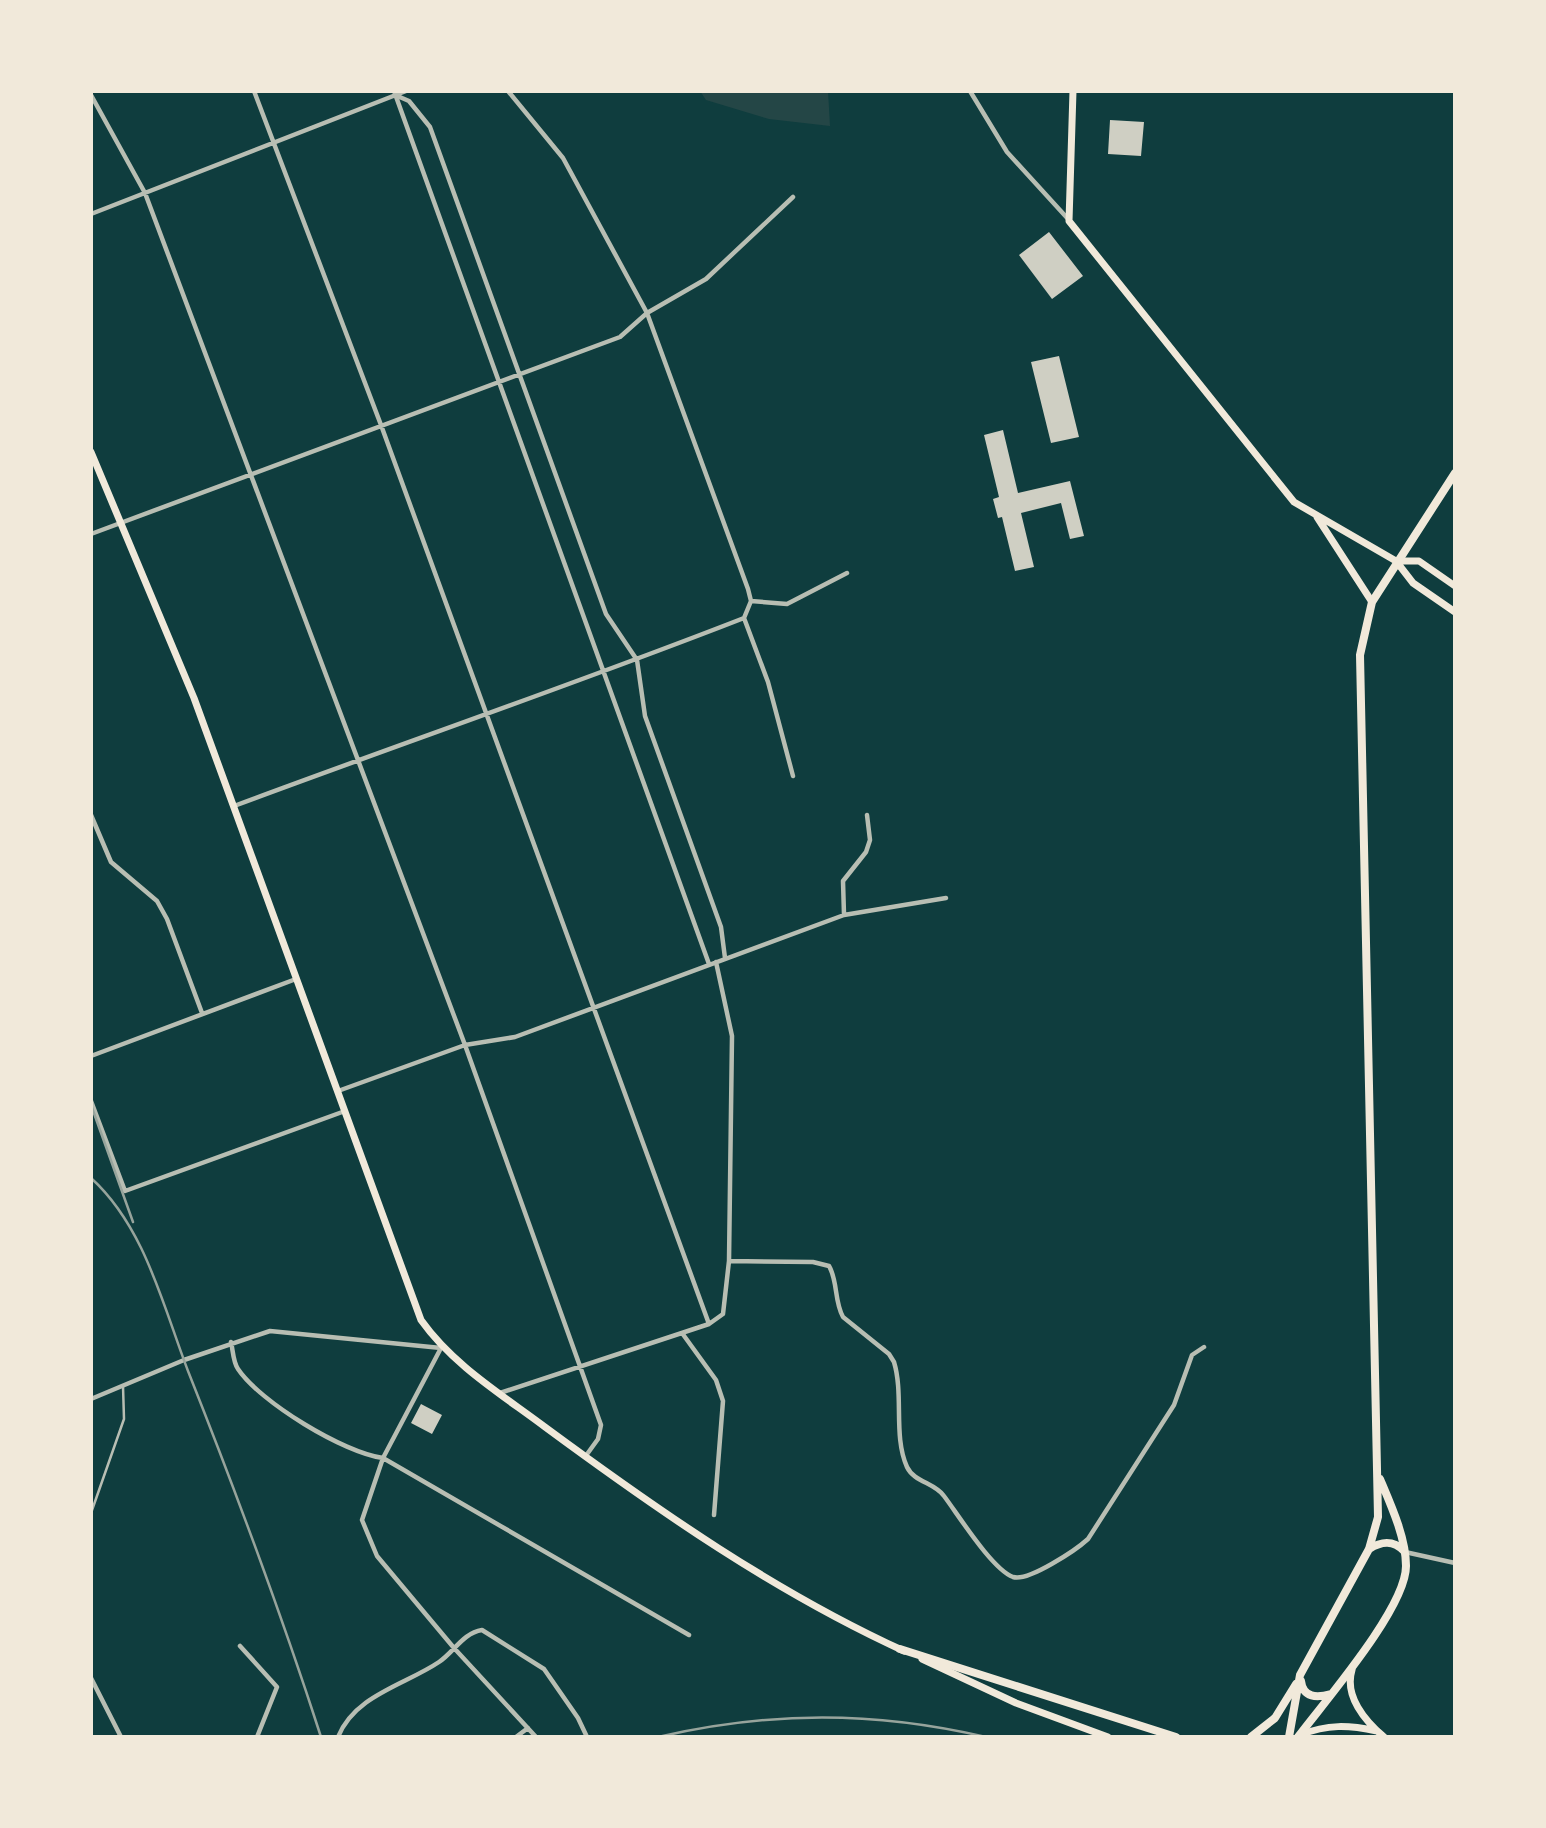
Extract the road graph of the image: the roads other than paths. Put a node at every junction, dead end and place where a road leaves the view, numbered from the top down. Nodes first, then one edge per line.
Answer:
1 (254, 91) edge
2 (406, 91) edge
3 (508, 91) edge
4 (970, 91) edge
5 (1073, 91) edge
6 (395, 93) edge
7 (91, 95) edge
8 (274, 142) junction
9 (145, 193) junction
10 (793, 197) dead end
11 (91, 214) edge
12 (1069, 220) junction
13 (647, 313) junction
14 (519, 374) junction
15 (497, 383) junction
16 (382, 425) junction
17 (91, 452) edge
18 (251, 472) junction
19 (1455, 474) edge
20 (1315, 513) junction
21 (120, 522) junction
22 (91, 534) edge
23 (1396, 561) junction
24 (847, 573) dead end
25 (1455, 586) edge
26 (751, 601) junction
27 (1371, 602) junction
28 (1455, 612) edge
29 (744, 618) junction
30 (637, 660) junction
31 (603, 672) junction
32 (485, 712) junction
33 (359, 759) junction
34 (793, 776) dead end
35 (234, 806) junction
36 (91, 815) edge
37 (867, 815) dead end
38 (946, 898) dead end
39 (844, 915) junction
40 (725, 958) junction
41 (716, 962) junction
42 (709, 964) junction
43 (297, 978) junction
44 (593, 1007) junction
45 (202, 1013) junction
46 (465, 1045) junction
47 (91, 1056) edge
48 (338, 1091) junction
49 (91, 1101) edge
50 (345, 1111) junction
51 (729, 1261) junction
52 (709, 1324) junction
53 (682, 1333) junction
54 (231, 1342) junction
55 (1204, 1347) dead end
56 (441, 1348) junction
57 (581, 1367) junction
58 (123, 1385) junction
59 (499, 1393) junction
60 (91, 1399) edge
61 (585, 1457) junction
62 (383, 1458) junction
63 (1379, 1476) junction
64 (91, 1513) edge
65 (714, 1515) dead end
66 (1369, 1549) junction
67 (1405, 1552) junction
68 (1455, 1563) edge
69 (689, 1635) dead end
70 (240, 1646) dead end
71 (454, 1648) junction
72 (900, 1649) junction
73 (1356, 1659) junction
74 (1300, 1675) junction
75 (91, 1678) edge
76 (1332, 1694) junction
77 (528, 1728) junction
78 (1381, 1734) edge
79 (1299, 1736) edge
80 (121, 1737) edge
81 (257, 1737) edge
82 (338, 1737) edge
83 (516, 1737) edge
84 (536, 1737) edge
85 (587, 1737) edge
86 (1108, 1737) edge
87 (1176, 1737) edge
88 (1251, 1737) edge
89 (1289, 1737) edge

1 - 8 street
2 - 6 street
3 - 13 street
4 - 12 street
5 - 12 main road
6 - 8 street
6 - 14 street
6 - 15 street
7 - 9 street
8 - 9 street
8 - 16 street
9 - 11 street
9 - 18 street
10 - 13 street
12 - 20 main road
13 - 14 street
13 - 26 street
14 - 15 street
14 - 30 street
15 - 16 street
15 - 31 street
16 - 18 street
16 - 32 street
17 - 21 main road
18 - 21 street
18 - 33 street
19 - 23 highway
20 - 23 main road
20 - 27 main road
21 - 22 street
21 - 35 main road
23 - 25 main road
23 - 27 highway
23 - 28 main road
24 - 26 street
26 - 29 street
27 - 63 highway
29 - 30 street
29 - 34 street
30 - 31 street
30 - 40 street
31 - 32 street
31 - 42 street
32 - 33 street
32 - 44 street
33 - 35 street
33 - 46 street
35 - 43 main road
36 - 45 street
37 - 39 street
38 - 39 street
39 - 40 street
40 - 41 street
41 - 42 street
41 - 51 street
42 - 44 street
43 - 45 street
43 - 48 main road
44 - 46 street
44 - 52 street
45 - 47 street
46 - 48 street
46 - 57 street
48 - 50 main road
49 - 50 street
50 - 56 main road
51 - 52 street
51 - 55 street
52 - 53 street
53 - 57 street
53 - 65 street
54 - 56 street
54 - 58 street
54 - 62 street
56 - 59 main road
56 - 62 street
57 - 59 street
57 - 61 street
58 - 60 street
58 - 64 lane
59 - 61 main road
61 - 72 main road
62 - 69 street
62 - 71 street
63 - 66 highway
63 - 67 highway
66 - 67 highway
66 - 74 highway
67 - 68 street
67 - 73 highway
70 - 81 street
71 - 77 street
71 - 82 street
71 - 85 street
72 - 86 main road
72 - 87 highway
73 - 76 highway
73 - 78 main road
74 - 76 highway
74 - 88 highway
74 - 89 highway
75 - 80 street
76 - 79 highway
77 - 83 street
77 - 84 street
78 - 79 main road

